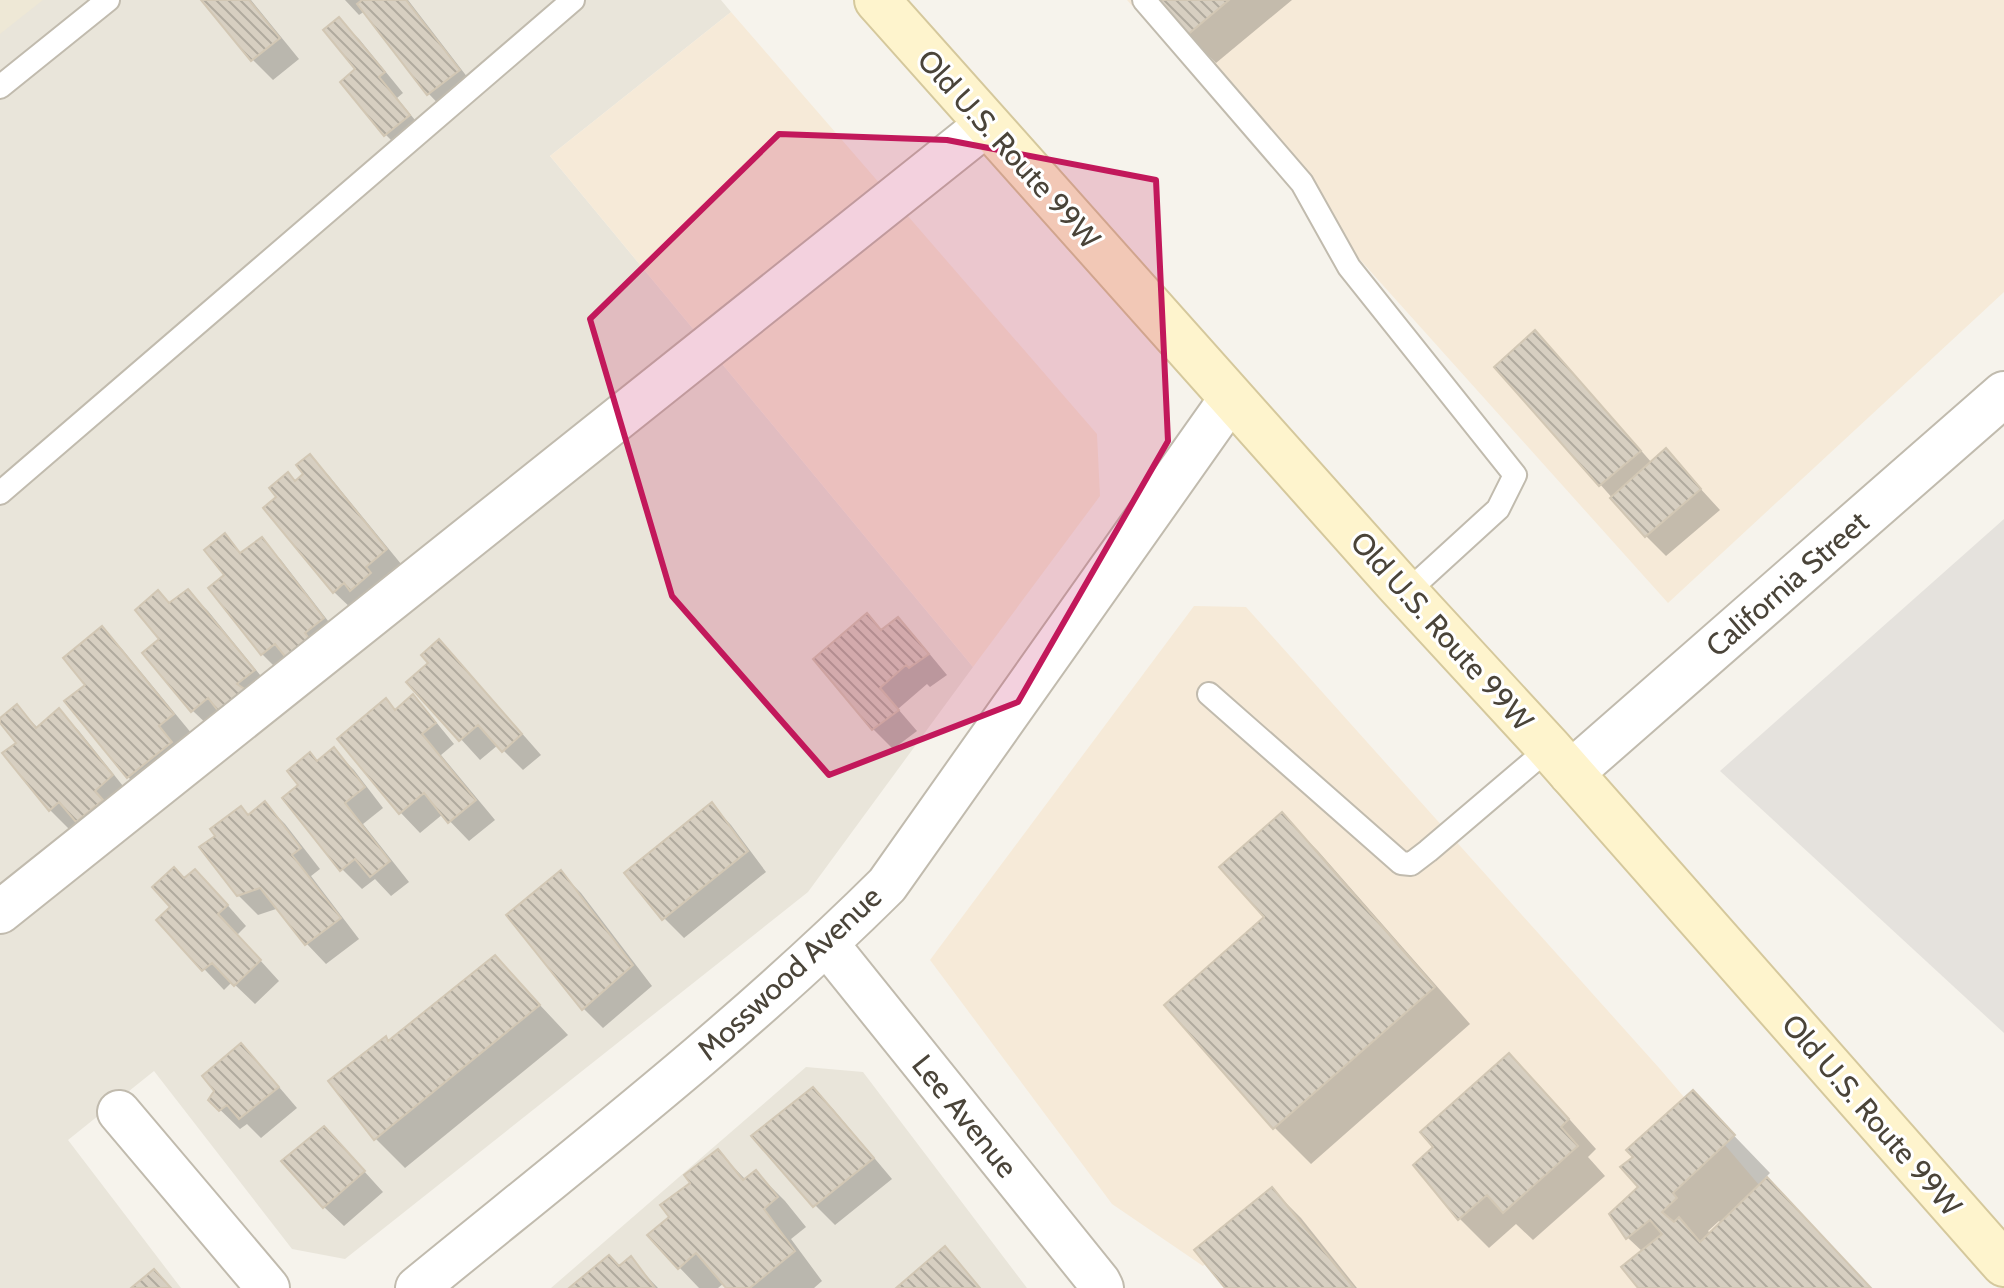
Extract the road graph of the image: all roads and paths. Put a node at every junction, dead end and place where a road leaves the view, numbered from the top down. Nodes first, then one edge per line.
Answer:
1 (108, 0) edge
2 (573, 0) edge
3 (877, 0) edge
4 (1144, 0) edge
5 (0, 87) edge
6 (987, 124) junction
7 (2004, 394) edge
8 (1231, 398) junction
9 (0, 493) edge
10 (1406, 593) junction
11 (1209, 694) dead end
12 (1560, 761) junction
13 (0, 912) edge
14 (827, 944) junction
15 (119, 1112) dead end
16 (2004, 1264) edge
17 (268, 1288) edge
18 (417, 1288) edge
19 (1102, 1288) edge

1 - 5 lane
2 - 9 lane
3 - 6 main road, Old U.S. Route 99W
4 - 10 lane
6 - 8 main road, Old U.S. Route 99W
6 - 13 street
7 - 12 street, California Street
8 - 10 main road, Old U.S. Route 99W
8 - 14 street, Mosswood Avenue
10 - 12 main road, Old U.S. Route 99W
11 - 12 lane
12 - 16 main road, Old U.S. Route 99W
14 - 18 street, Mosswood Avenue
14 - 19 street, Lee Avenue
15 - 17 street

